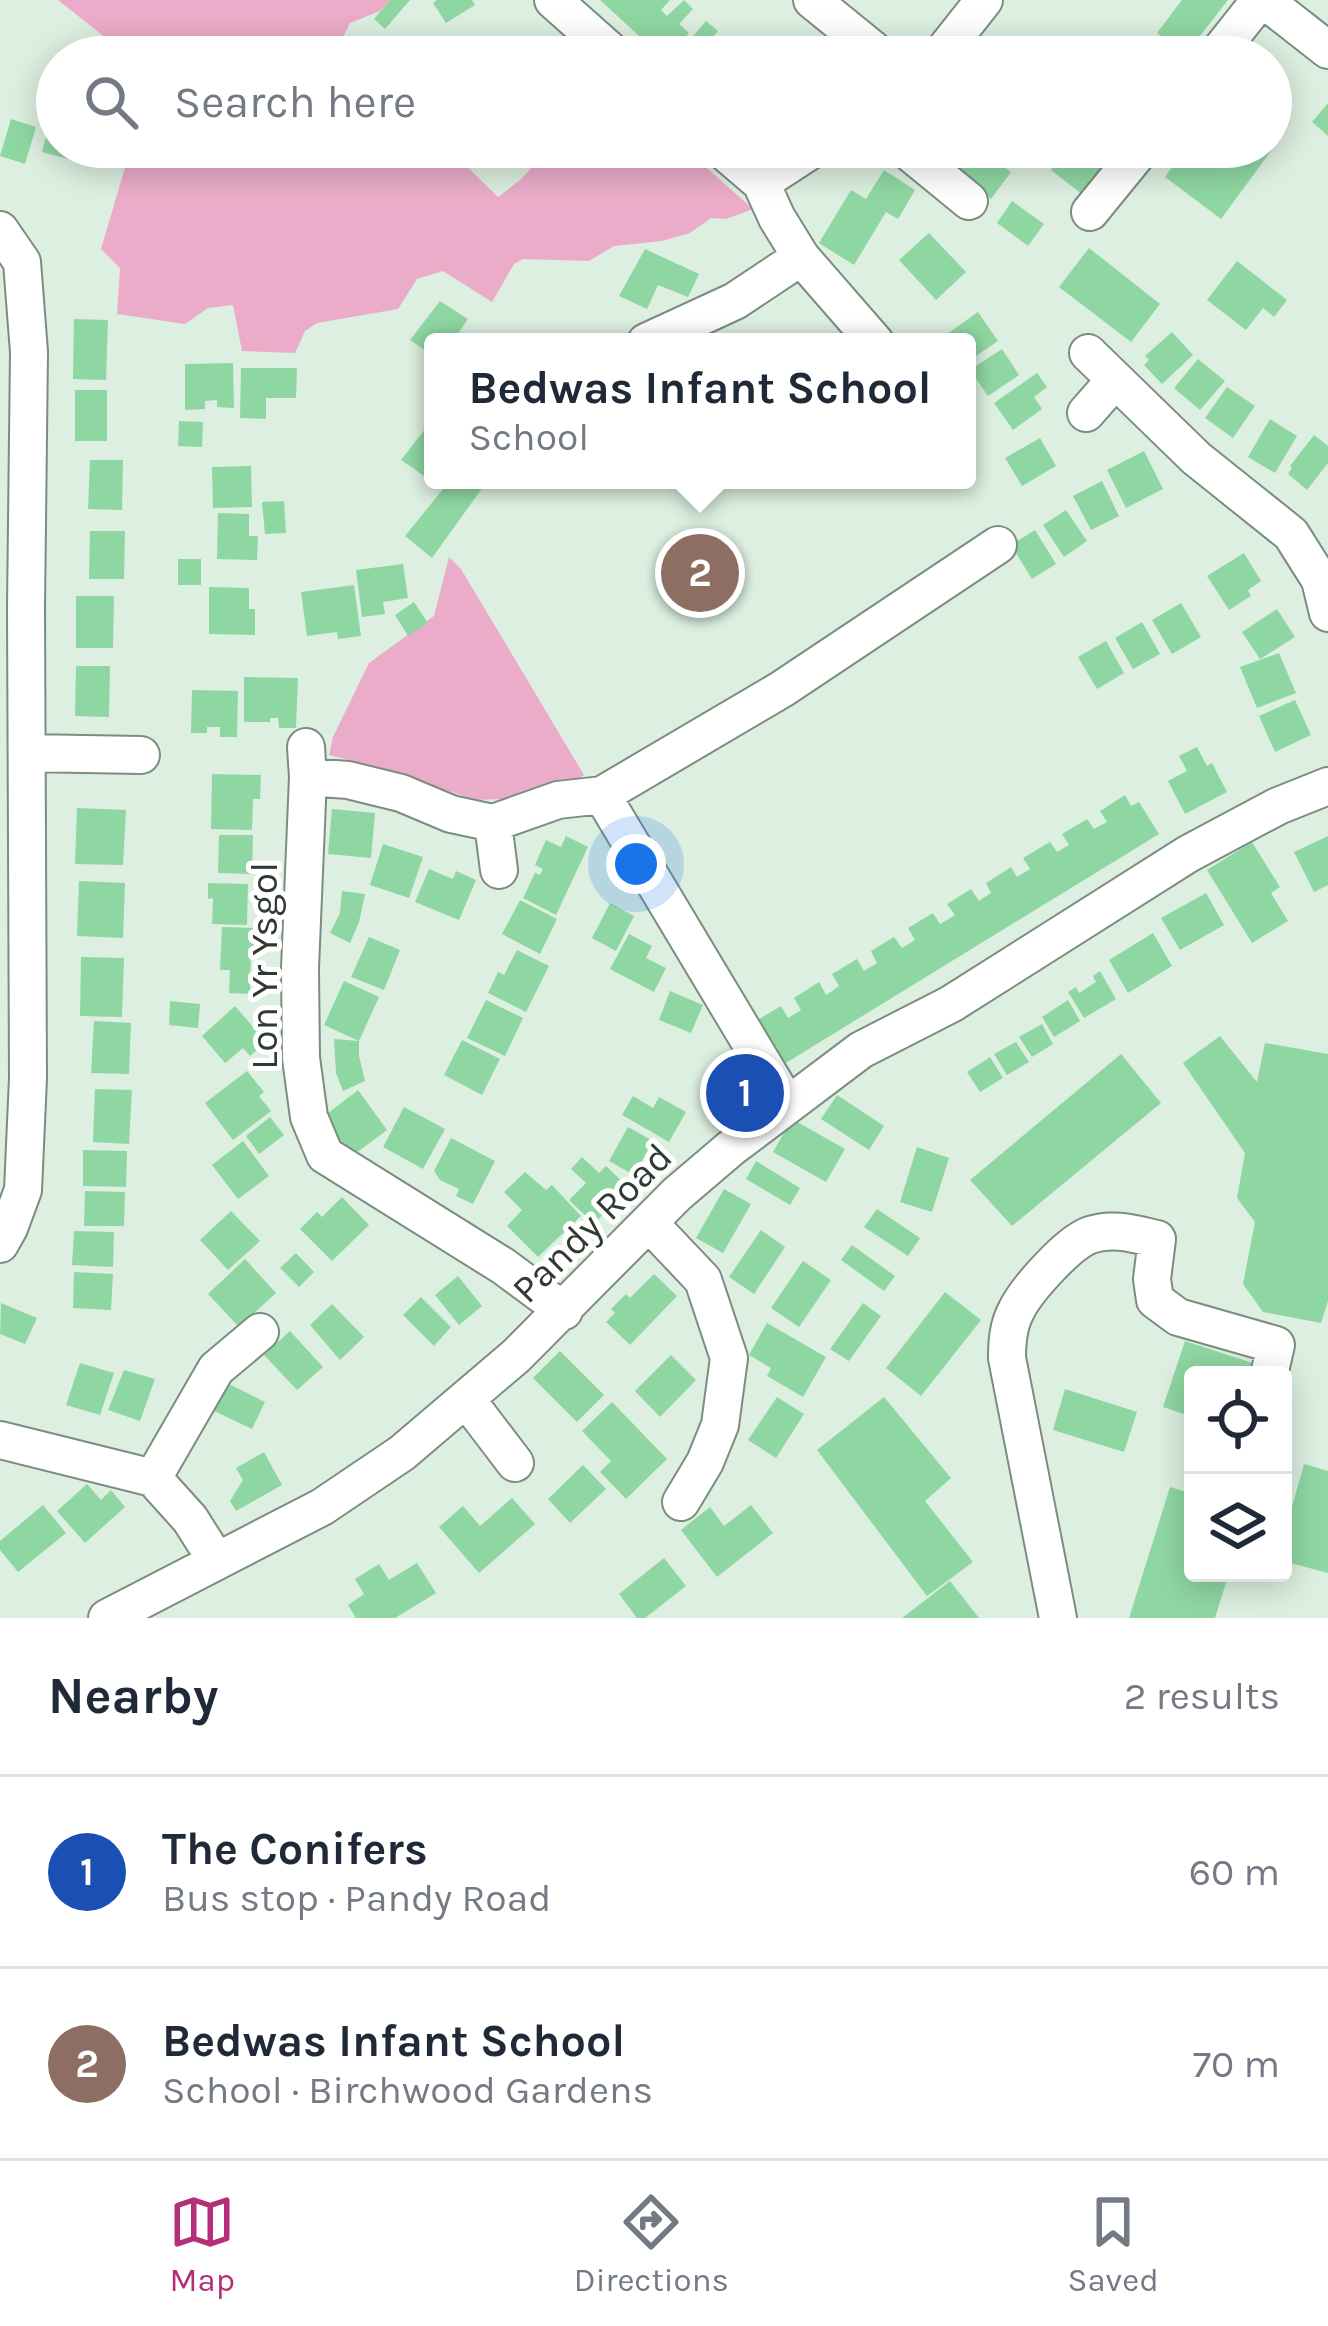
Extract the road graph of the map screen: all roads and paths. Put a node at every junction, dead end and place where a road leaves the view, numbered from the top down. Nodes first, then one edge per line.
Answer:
1 (553, 0) edge
2 (812, 0) edge
3 (984, 0) edge
4 (1262, 0) edge
5 (593, 36) edge
6 (856, 36) edge
7 (956, 36) edge
8 (1232, 36) edge
9 (1328, 50) edge
10 (742, 168) edge
11 (783, 168) edge
12 (929, 168) edge
13 (1126, 168) edge
14 (760, 183) junction
15 (969, 201) dead end
16 (1090, 212) dead end
17 (0, 230) edge
18 (801, 257) junction
19 (666, 333) edge
20 (867, 333) edge
21 (1088, 353) dead end
22 (1115, 380) junction
23 (1086, 412) dead end
24 (14, 500) edge
25 (998, 544) dead end
26 (1328, 613) edge
27 (27, 753) junction
28 (141, 755) dead end
29 (1328, 786) edge
30 (588, 796) junction
31 (493, 823) junction
32 (499, 870) dead end
33 (13, 936) edge
34 (787, 1104) junction
35 (649, 1223) junction
36 (0, 1244) edge
37 (564, 1311) junction
38 (260, 1332) dead end
39 (1271, 1366) edge
40 (467, 1400) junction
41 (0, 1440) edge
42 (515, 1463) dead end
43 (153, 1478) junction
44 (680, 1502) dead end
45 (216, 1560) junction
46 (107, 1618) edge
47 (1058, 1618) edge

1 - 5 street
2 - 6 street
3 - 7 street
4 - 8 street
4 - 9 street
10 - 14 street
11 - 14 street
12 - 15 street
13 - 16 street
14 - 18 street
17 - 24 street
18 - 19 street
18 - 20 street
21 - 22 street
22 - 23 street
22 - 26 street
24 - 27 street
25 - 30 street
27 - 28 street
27 - 33 street
29 - 34 street, Pandy Road
30 - 31 street
30 - 34 street
31 - 32 street
31 - 37 street, Lon Yr Ysgol
33 - 36 street
34 - 35 street, Pandy Road
35 - 37 street, Pandy Road
35 - 44 street
37 - 40 street, Pandy Road
38 - 43 street
39 - 47 street
40 - 42 street
40 - 45 street, Pandy Road
41 - 43 street
43 - 45 street
45 - 46 street, Pandy Road

